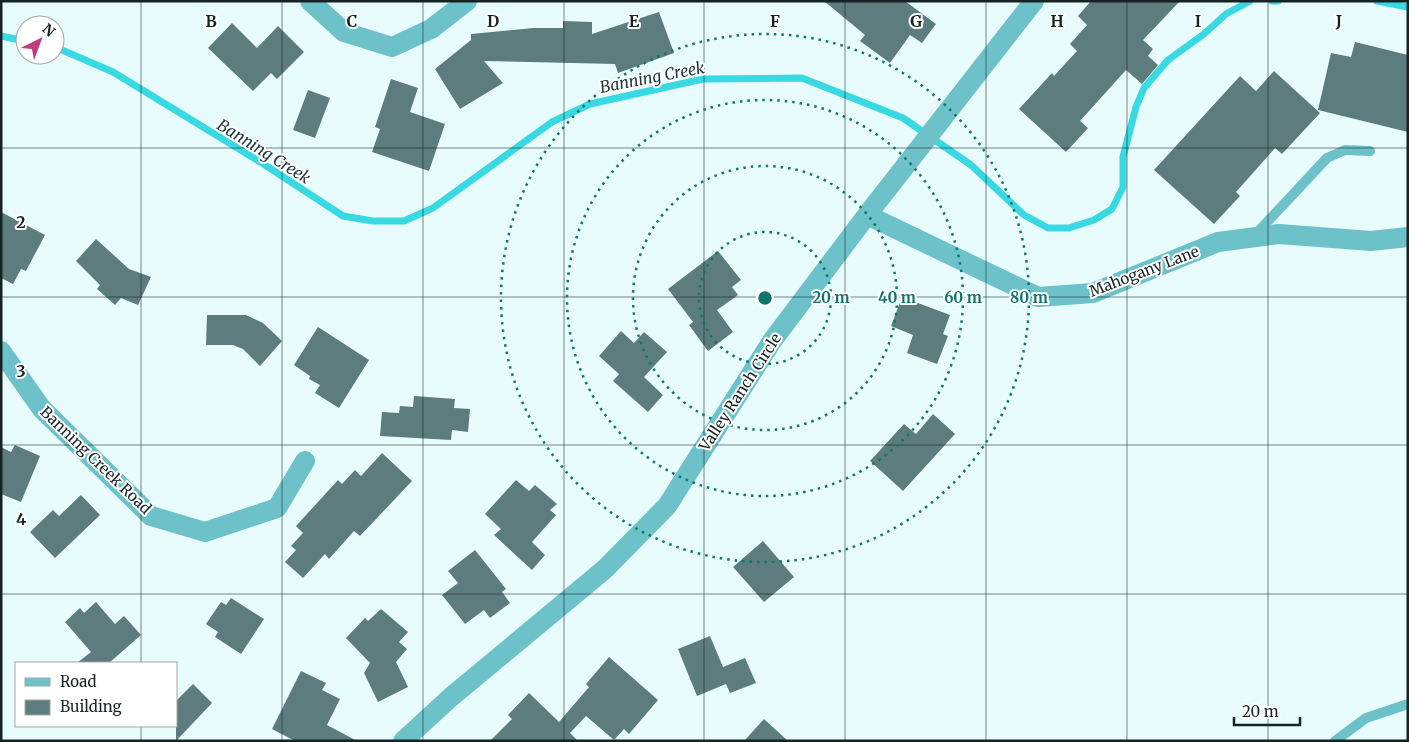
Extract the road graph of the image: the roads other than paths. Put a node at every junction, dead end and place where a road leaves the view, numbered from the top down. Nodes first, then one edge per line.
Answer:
1 (310, 1) edge
2 (467, 1) edge
3 (1034, 1) edge
4 (1370, 151) dead end
5 (867, 215) junction
6 (1252, 237) junction
7 (1408, 237) edge
8 (1, 351) edge
9 (305, 461) dead end
10 (1408, 704) edge
11 (404, 741) edge
12 (1335, 741) edge

1 - 2 street
3 - 5 street, Valley Ranch Circle
4 - 6 lane
5 - 6 street, Mahogany Lane
5 - 11 street, Valley Ranch Circle
6 - 7 street, Mahogany Lane
8 - 9 street, Banning Creek Road
10 - 12 lane

